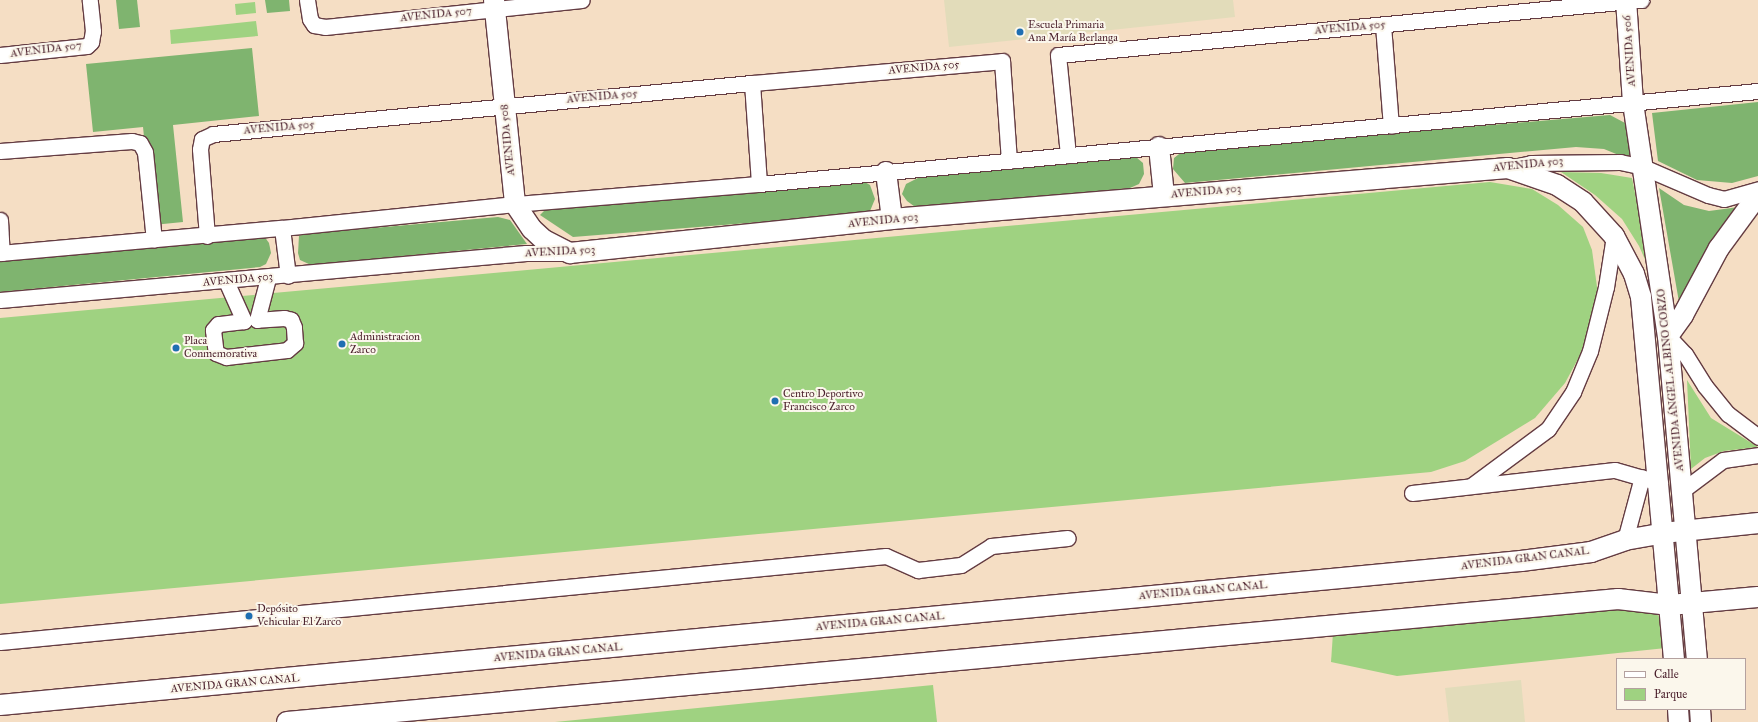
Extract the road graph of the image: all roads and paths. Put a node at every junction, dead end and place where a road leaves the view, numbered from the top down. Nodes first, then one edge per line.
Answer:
1 (90, 0) edge
2 (307, 0) edge
3 (582, 0) edge
4 (1631, 0) edge
5 (494, 4) edge
6 (1383, 25) junction
7 (0, 56) edge
8 (752, 83) junction
9 (1758, 91) edge
10 (1633, 103) junction
11 (504, 106) junction
12 (1391, 126) junction
13 (1159, 147) junction
14 (0, 151) edge
15 (1068, 156) junction
16 (1009, 161) junction
17 (1643, 167) junction
18 (1508, 168) junction
19 (886, 172) junction
20 (759, 184) junction
21 (1758, 189) edge
22 (1164, 195) junction
23 (1758, 195) edge
24 (515, 204) junction
25 (892, 219) junction
26 (0, 220) edge
27 (282, 228) junction
28 (206, 236) junction
29 (1614, 236) junction
30 (154, 240) junction
31 (1, 253) edge
32 (570, 253) junction
33 (288, 276) junction
34 (268, 278) junction
35 (226, 281) junction
36 (0, 300) edge
37 (250, 321) junction
38 (1668, 336) junction
39 (1758, 437) edge
40 (1758, 455) edge
41 (1651, 480) junction
42 (1471, 486) junction
43 (1683, 490) junction
44 (1412, 493) dead end
45 (1758, 523) edge
46 (1687, 530) junction
47 (1663, 533) junction
48 (1068, 538) dead end
49 (1625, 540) junction
50 (1758, 597) edge
51 (1694, 603) junction
52 (1670, 605) junction
53 (0, 642) edge
54 (1674, 658) edge
55 (1697, 658) edge
56 (0, 705) edge
57 (1678, 710) edge
58 (1700, 710) edge
59 (287, 722) edge
60 (1679, 722) edge
61 (1701, 722) edge

1 - 7 street, AVENIDA 507
2 - 5 street, AVENIDA 507
3 - 5 street, AVENIDA 507
4 - 6 street, AVENIDA 505
4 - 10 main road, AVENIDA 506
5 - 11 main road, AVENIDA 508
6 - 12 street
6 - 15 street, AVENIDA 505
8 - 11 street, AVENIDA 505
8 - 16 street, AVENIDA 505
8 - 20 street
9 - 10 street
10 - 12 street
10 - 17 main road, AVENIDA ÁNGEL ALBINO CORZO
11 - 24 main road, AVENIDA 508
11 - 28 street, AVENIDA 505
12 - 13 street
13 - 15 street
13 - 22 main road
14 - 30 street
15 - 16 street
16 - 19 street
17 - 18 street, AVENIDA 503
17 - 21 street, AVENIDA 503
17 - 38 main road, AVENIDA ÁNGEL ALBINO CORZO
18 - 22 main road, AVENIDA 503
18 - 29 main road, AVENIDA ÁNGEL ALBINO CORZO
19 - 20 street
19 - 25 main road
20 - 24 street
22 - 25 main road, AVENIDA 503
23 - 38 main road
24 - 27 street
24 - 32 main road, AVENIDA 508
25 - 32 main road, AVENIDA 503
26 - 31 street
27 - 28 street
27 - 33 street
28 - 30 street
29 - 41 main road, AVENIDA ÁNGEL ALBINO CORZO
29 - 42 street
30 - 31 street
32 - 33 street, AVENIDA 503
33 - 34 street, AVENIDA 503
34 - 35 street, AVENIDA 503
34 - 37 street
35 - 36 street, AVENIDA 503
35 - 37 street
37 - 37 street
38 - 39 street
38 - 43 main road, AVENIDA ÁNGEL ALBINO CORZO
40 - 43 street
41 - 42 street
41 - 47 main road, AVENIDA ÁNGEL ALBINO CORZO
41 - 49 street
42 - 44 street
43 - 46 main road, AVENIDA ÁNGEL ALBINO CORZO
45 - 46 main road, AVENIDA GRAN CANAL
46 - 47 main road, AVENIDA GRAN CANAL
46 - 51 main road, AVENIDA ÁNGEL ALBINO CORZO
47 - 49 main road, AVENIDA GRAN CANAL
47 - 52 main road, AVENIDA ÁNGEL ALBINO CORZO
48 - 53 street
49 - 56 main road, AVENIDA GRAN CANAL
50 - 51 main road
51 - 52 main road
51 - 55 main road, AVENIDA ÁNGEL ALBINO CORZO
52 - 54 main road, AVENIDA ÁNGEL ALBINO CORZO
52 - 59 main road
57 - 60 main road
58 - 61 main road

